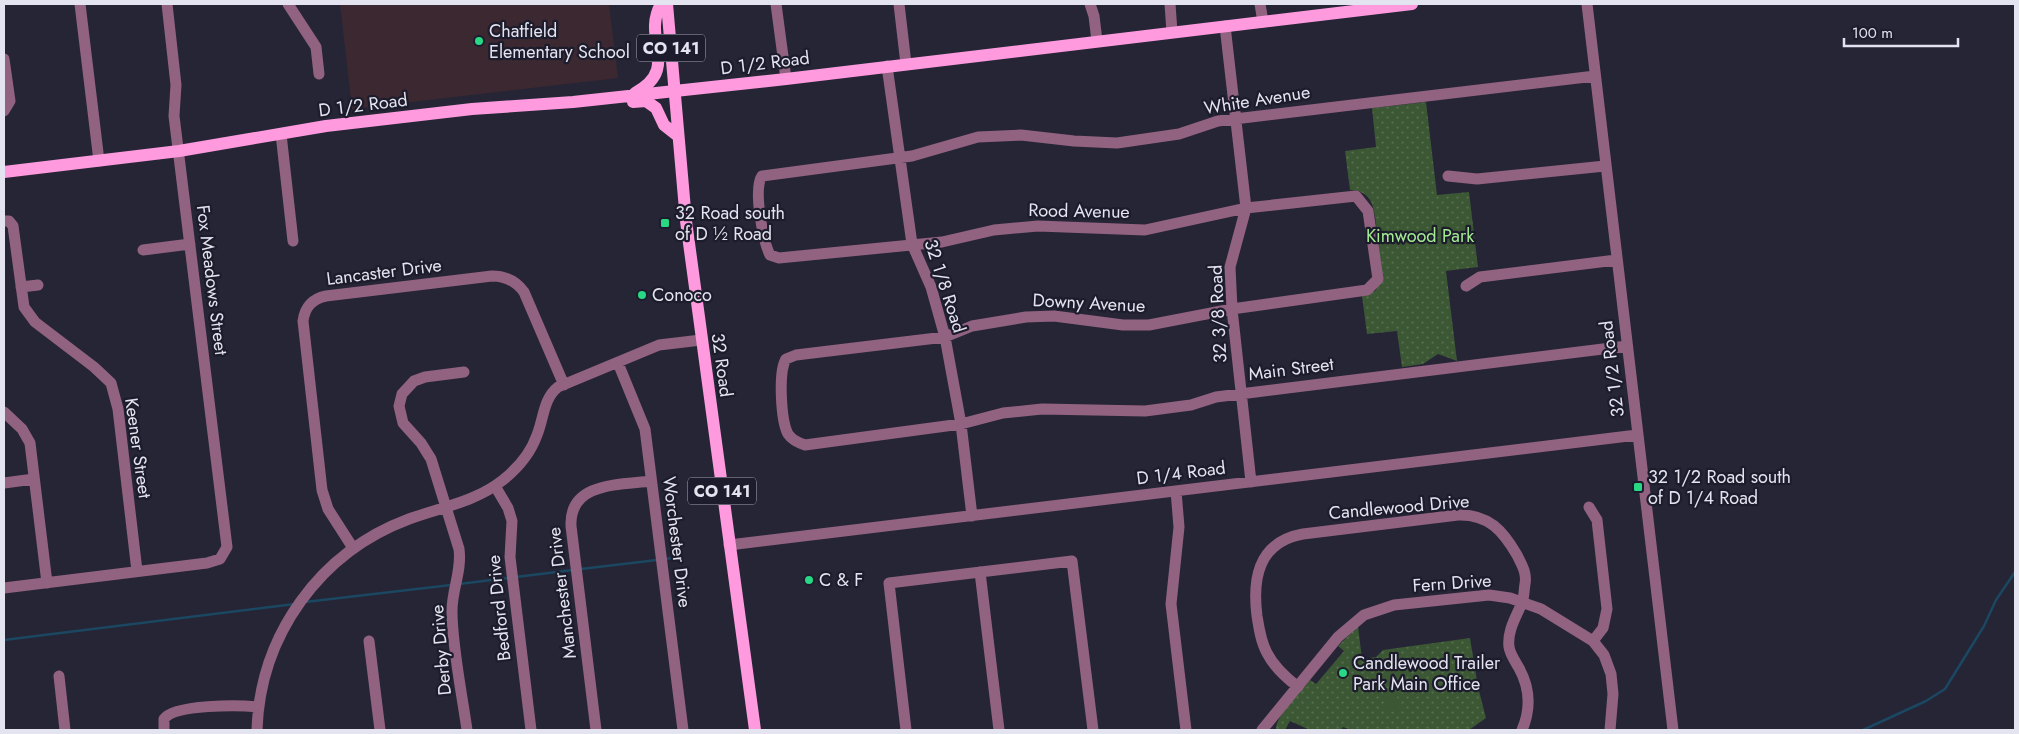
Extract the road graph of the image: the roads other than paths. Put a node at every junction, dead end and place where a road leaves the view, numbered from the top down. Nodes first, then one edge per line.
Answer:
1 (80, 4) edge
2 (167, 4) edge
3 (288, 4) edge
4 (661, 4) edge
5 (667, 4) edge
6 (776, 4) edge
7 (899, 4) edge
8 (1170, 4) edge
9 (1260, 4) edge
10 (1412, 4) edge
11 (1586, 4) edge
12 (1090, 6) edge
13 (1342, 8) edge
14 (1263, 22) junction
15 (1226, 26) junction
16 (1172, 32) junction
17 (1094, 42) junction
18 (4, 59) edge
19 (906, 64) junction
20 (887, 66) junction
21 (319, 74) dead end
22 (1595, 76) junction
23 (786, 79) junction
24 (674, 91) junction
25 (630, 96) junction
26 (605, 98) junction
27 (7, 106) edge
28 (1236, 119) junction
29 (281, 134) junction
30 (678, 136) junction
31 (179, 151) junction
32 (899, 158) junction
33 (99, 161) junction
34 (1605, 166) junction
35 (4, 172) edge
36 (762, 176) joint
37 (1448, 176) dead end
38 (1356, 196) joint
39 (1246, 208) junction
40 (6, 221) edge
41 (293, 241) dead end
42 (190, 244) junction
43 (912, 244) junction
44 (142, 250) dead end
45 (1616, 260) junction
46 (38, 285) dead end
47 (1466, 286) dead end
48 (21, 287) junction
49 (1232, 310) junction
50 (945, 337) junction
51 (701, 340) junction
52 (1627, 346) junction
53 (618, 363) junction
54 (464, 372) dead end
55 (564, 385) junction
56 (1240, 394) junction
57 (4, 412) edge
58 (961, 424) junction
59 (1637, 435) junction
60 (805, 445) joint
61 (34, 479) junction
62 (651, 481) junction
63 (1251, 482) junction
64 (4, 483) edge
65 (495, 486) junction
66 (1176, 491) junction
67 (1589, 507) dead end
68 (447, 508) junction
69 (972, 516) junction
70 (729, 545) junction
71 (354, 548) junction
72 (136, 571) junction
73 (980, 572) junction
74 (47, 583) junction
75 (4, 588) edge
76 (1522, 602) junction
77 (368, 641) dead end
78 (1593, 641) junction
79 (59, 676) dead end
80 (1298, 687) junction
81 (258, 707) junction
82 (65, 730) edge
83 (164, 730) edge
84 (257, 730) edge
85 (380, 730) edge
86 (467, 730) edge
87 (531, 730) edge
88 (596, 730) edge
89 (682, 730) edge
90 (755, 730) edge
91 (906, 730) edge
92 (999, 730) edge
93 (1093, 730) edge
94 (1186, 730) edge
95 (1262, 730) edge
96 (1522, 730) edge
97 (1610, 730) edge
98 (1673, 730) edge

1 - 33 street
2 - 31 street, Fox Meadows Street
3 - 21 street
4 - 25 main road
5 - 24 main road, 32 Road / CO 141
6 - 23 street
7 - 19 street
8 - 16 street
9 - 14 street
10 - 13 main road, D 1/2 Road
11 - 22 street, 32 1/2 Road
12 - 17 street
13 - 14 main road, D 1/2 Road
14 - 15 main road, D 1/2 Road
15 - 16 main road, D 1/2 Road
15 - 28 street, 32 3/8 Road
16 - 17 main road, D 1/2 Road
17 - 19 main road, D 1/2 Road
18 - 27 street
19 - 20 main road, D 1/2 Road
20 - 23 main road, D 1/2 Road
20 - 32 street, 32 1/8 Road
22 - 28 street, White Avenue
22 - 34 street, 32 1/2 Road
23 - 24 main road, D 1/2 Road
24 - 25 main road, D 1/2 Road
24 - 30 main road, 32 Road / CO 141
25 - 26 main road, D 1/2 Road
26 - 29 main road, D 1/2 Road
26 - 30 main road
28 - 32 street, White Avenue
28 - 39 street, 32 3/8 Road
29 - 31 main road, D 1/2 Road
29 - 41 street
30 - 51 main road, 32 Road / CO 141
31 - 33 main road, D 1/2 Road
31 - 42 street, Fox Meadows Street
32 - 36 street, White Avenue
32 - 43 street, 32 1/8 Road
33 - 35 main road, D 1/2 Road
34 - 37 street
34 - 45 street, 32 1/2 Road
36 - 43 street, Rood Avenue
38 - 39 street, Rood Avenue
38 - 49 street, Downy Avenue
39 - 43 street, Rood Avenue
39 - 49 street, 32 3/8 Road
40 - 48 street, Keener Street
42 - 44 street
42 - 72 street, Fox Meadows Street
43 - 50 street, 32 1/8 Road
45 - 47 street
45 - 52 street, 32 1/2 Road
46 - 48 street
48 - 72 street, Keener Street
49 - 50 street, Downy Avenue
49 - 56 street, 32 3/8 Road
50 - 58 street, 32 1/8 Road
50 - 60 street, Downy Avenue
51 - 53 street
51 - 70 main road, 32 Road / CO 141
52 - 56 street, Main Street
52 - 59 street, 32 1/2 Road
53 - 55 street
53 - 62 street, Worchester Drive
54 - 68 street, Derby Drive
55 - 65 street
55 - 71 street, Lancaster Drive
56 - 58 street, Main Street
56 - 63 street, 32 3/8 Road
57 - 61 street
58 - 60 street, Main Street
58 - 69 street, 32 1/8 Road
59 - 63 street, D 1/4 Road
59 - 98 street, 32 1/2 Road
61 - 64 street
61 - 74 street
62 - 88 street, Manchester Drive
62 - 89 street, Worchester Drive
63 - 66 street, D 1/4 Road
65 - 68 street
65 - 87 street, Bedford Drive
66 - 69 street, D 1/4 Road
66 - 94 street
67 - 78 street
68 - 71 street
68 - 86 street, Derby Drive
69 - 70 street, D 1/4 Road
70 - 90 main road, 32 Road / CO 141
71 - 81 street
72 - 74 street
73 - 91 street
73 - 92 street
73 - 93 street
74 - 75 street
76 - 78 street, Fern Drive
76 - 80 street, Fern Drive
76 - 80 street, Candlewood Drive
76 - 96 street, Candlewood Drive
77 - 85 street
78 - 97 street, Fern Drive
79 - 82 street
80 - 95 street, Fern Drive
81 - 83 street
81 - 84 street

